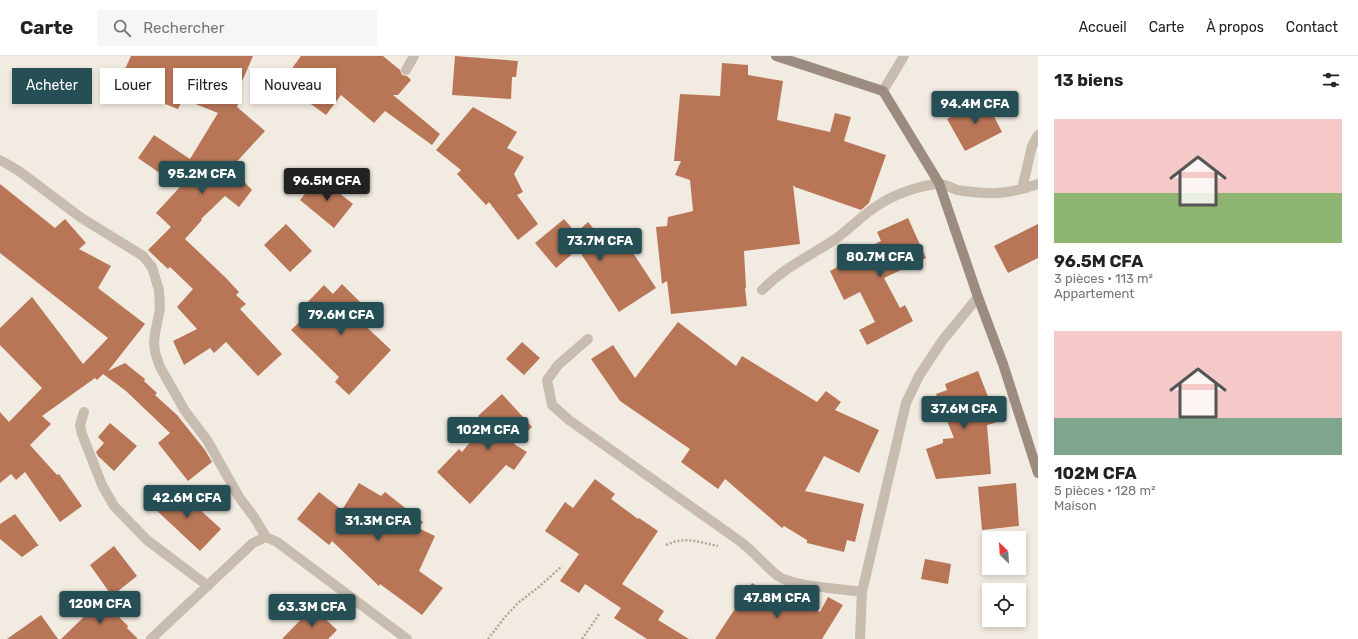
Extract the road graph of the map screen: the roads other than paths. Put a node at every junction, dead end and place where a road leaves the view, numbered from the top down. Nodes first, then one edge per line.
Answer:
1 (414, 56) edge
2 (776, 56) edge
3 (904, 56) edge
4 (406, 70) dead end
5 (883, 91) junction
6 (1038, 135) edge
7 (0, 160) edge
8 (939, 183) junction
9 (1038, 184) edge
10 (1022, 189) junction
11 (762, 290) dead end
12 (978, 297) junction
13 (588, 339) dead end
14 (84, 412) dead end
15 (1038, 473) edge
16 (266, 537) junction
17 (208, 586) junction
18 (862, 592) junction
19 (151, 639) edge
20 (406, 639) edge
21 (860, 639) edge

1 - 4 street
2 - 5 street
3 - 5 street
5 - 8 street
6 - 10 street
7 - 16 street
8 - 10 street
8 - 11 street
8 - 12 street
9 - 10 street
12 - 15 street
12 - 18 street
13 - 18 street
14 - 17 street
16 - 17 street
16 - 20 street
17 - 19 street
18 - 21 street

